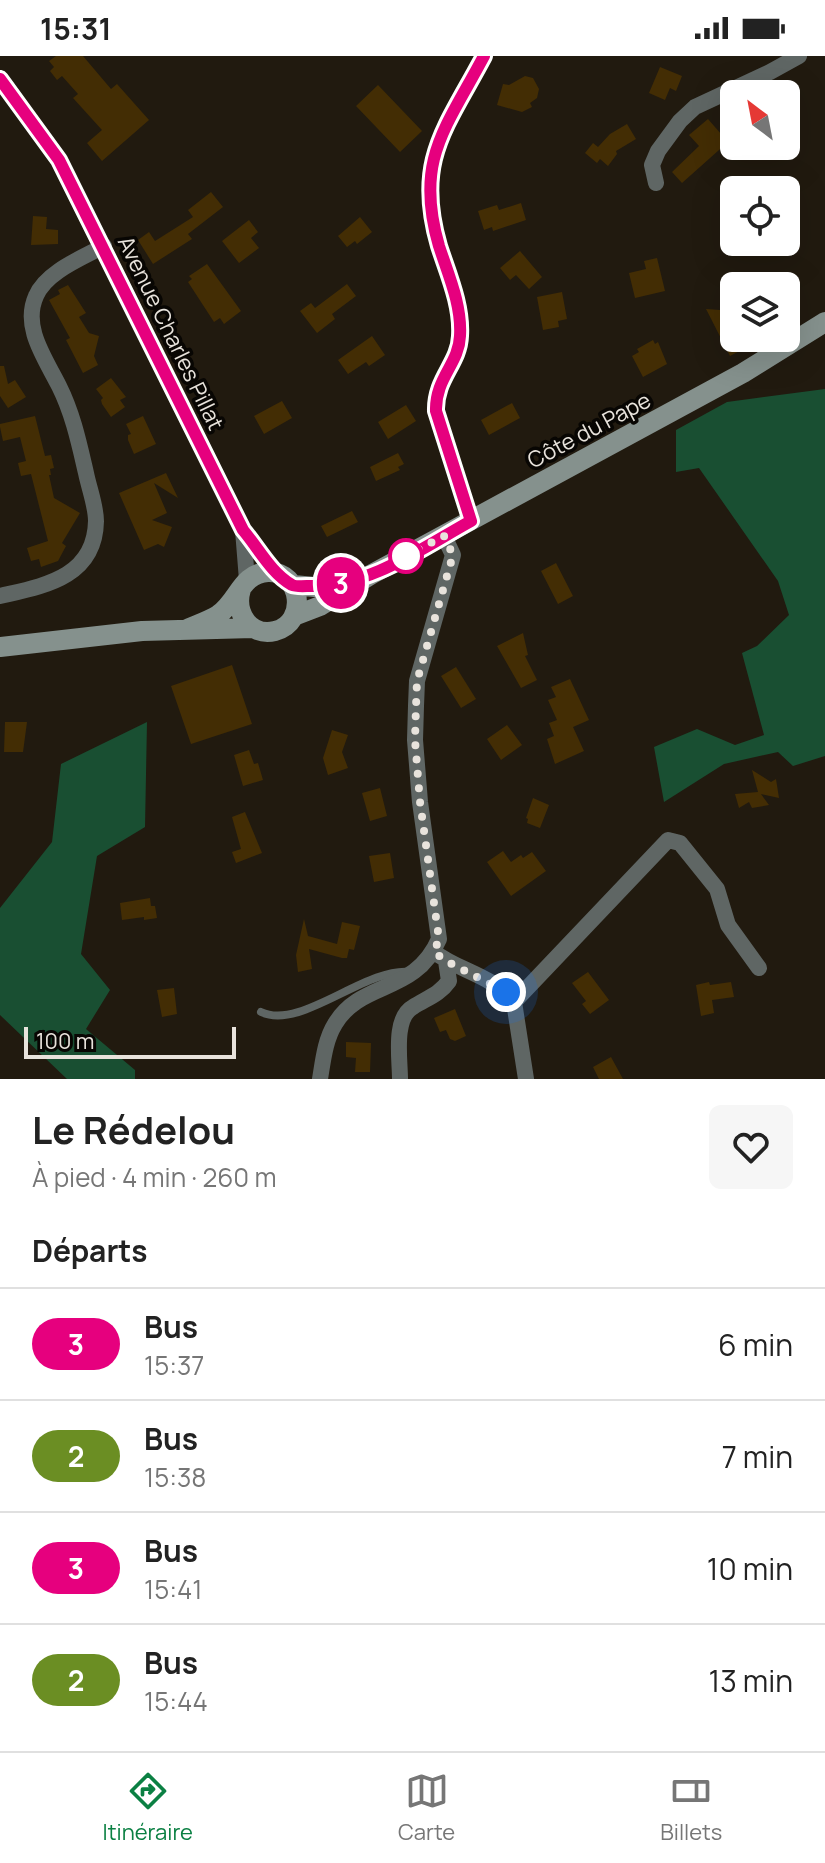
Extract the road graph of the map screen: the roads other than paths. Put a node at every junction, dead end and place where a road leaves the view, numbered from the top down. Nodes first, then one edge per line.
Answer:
1 (484, 56) edge
2 (799, 56) edge
3 (0, 79) edge
4 (656, 183) dead end
5 (104, 246) junction
6 (825, 322) edge
7 (471, 521) junction
8 (243, 530) junction
9 (444, 536) junction
10 (274, 573) junction
11 (372, 574) junction
12 (244, 585) junction
13 (293, 585) junction
14 (0, 596) edge
15 (294, 616) junction
16 (253, 628) junction
17 (185, 630) junction
18 (0, 647) edge
19 (440, 957) junction
20 (759, 968) dead end
21 (414, 973) junction
22 (514, 1002) junction
23 (261, 1012) dead end
24 (320, 1079) edge
25 (400, 1079) edge
26 (526, 1079) edge

1 - 7 street
2 - 4 street
3 - 5 street, Avenue Charles Pillat
5 - 8 street, Avenue Charles Pillat
5 - 14 street
6 - 7 main road, Côte du Pape
7 - 9 main road, Côte du Pape
8 - 10 street, Avenue Charles Pillat
8 - 12 street, Avenue Charles Pillat
9 - 11 main road, Côte du Pape
9 - 19 street
10 - 12 main road
10 - 13 main road
11 - 13 main road, Côte du Pape
11 - 15 main road, Côte du Pape
12 - 16 main road
12 - 17 main road
13 - 15 main road
15 - 16 main road
16 - 17 main road
17 - 18 main road
19 - 21 street
19 - 22 street
19 - 25 street
20 - 22 street
21 - 23 lane
21 - 24 street
22 - 26 street

